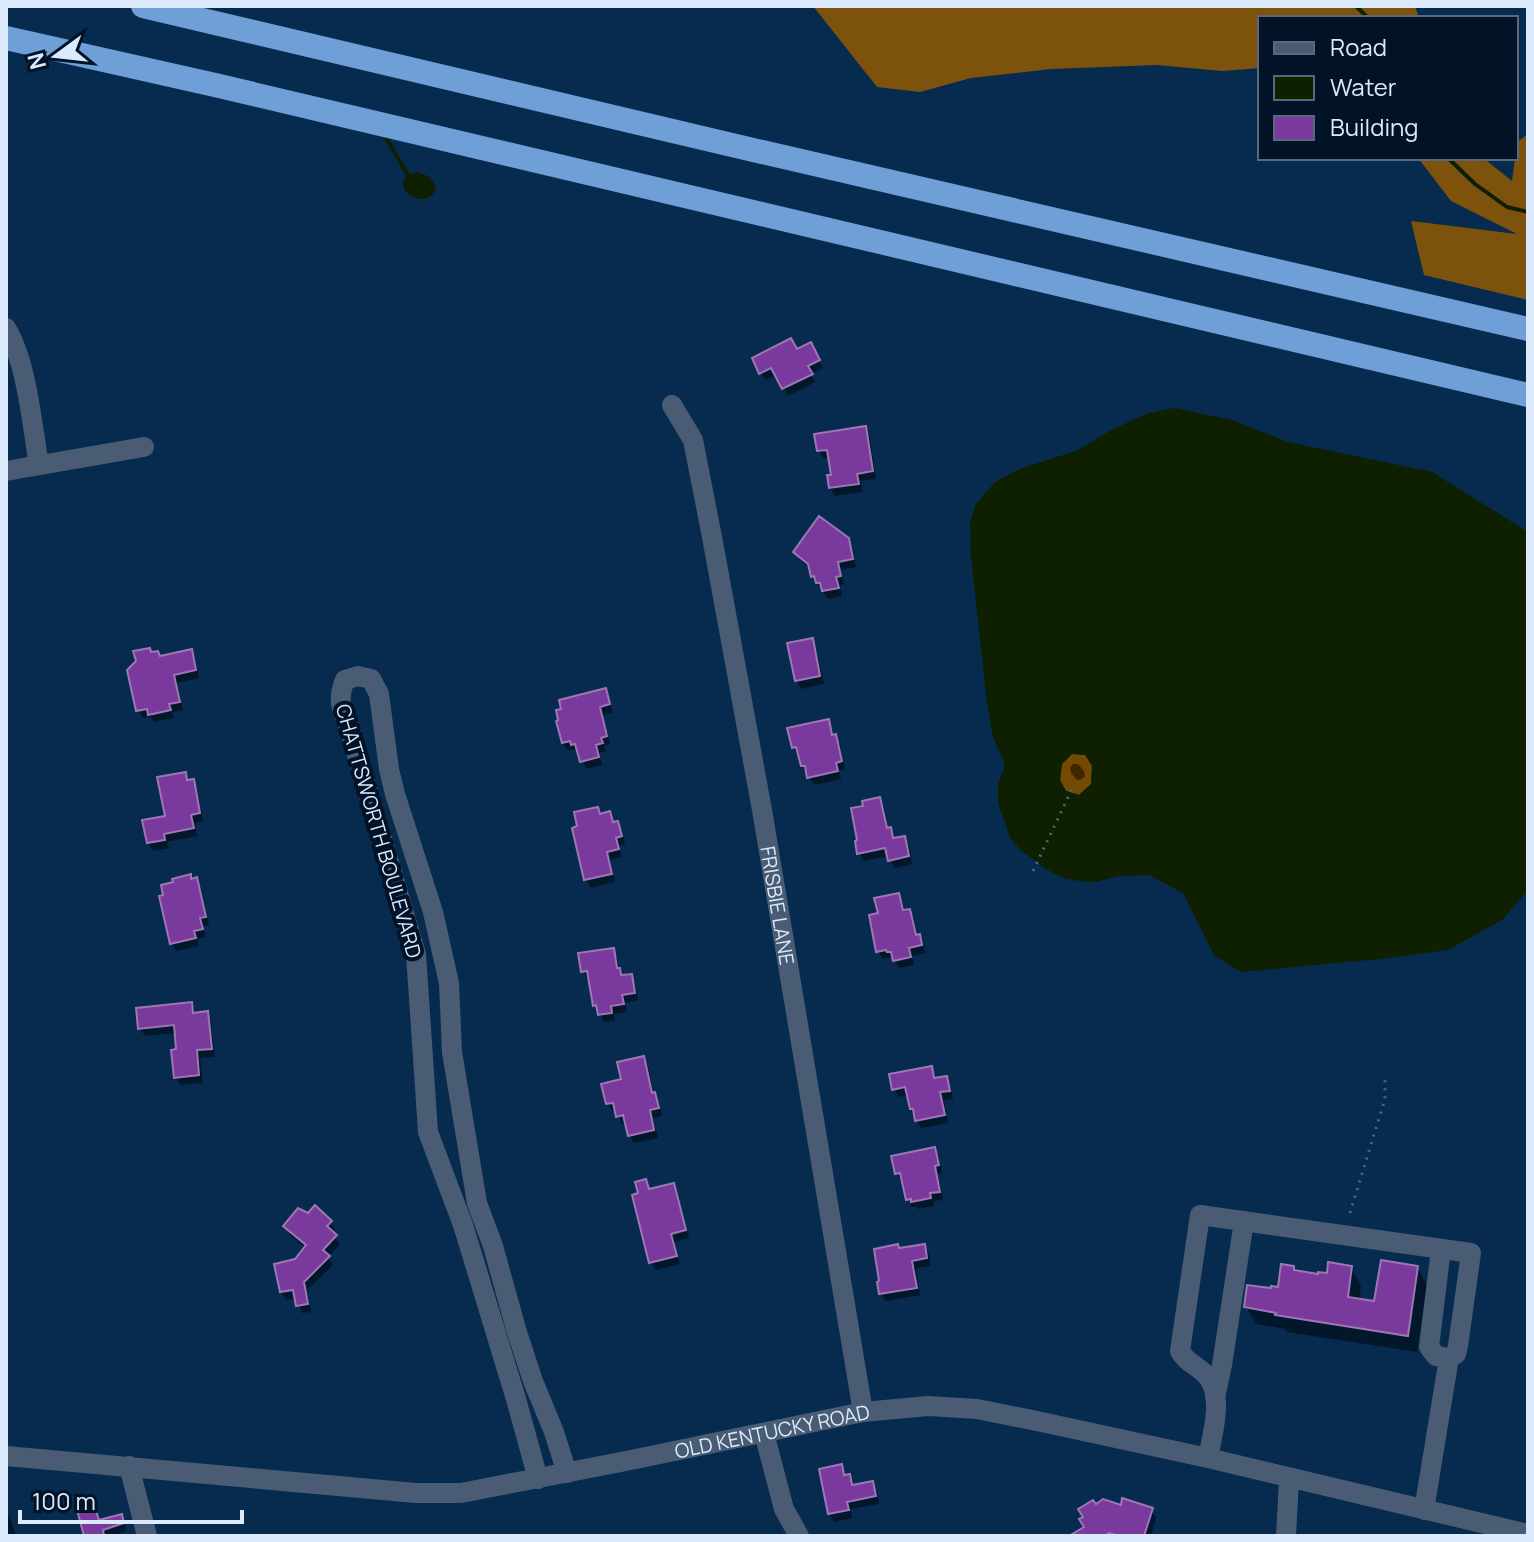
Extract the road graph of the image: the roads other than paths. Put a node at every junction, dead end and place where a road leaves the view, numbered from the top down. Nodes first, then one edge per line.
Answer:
1 (143, 6) edge
2 (6, 38) edge
3 (6, 328) edge
4 (1528, 329) edge
5 (1528, 395) edge
6 (672, 405) dead end
7 (144, 447) dead end
8 (39, 465) junction
9 (6, 471) edge
10 (1244, 1221) junction
11 (1441, 1249) junction
12 (1449, 1358) junction
13 (1215, 1397) junction
14 (863, 1412) junction
15 (764, 1433) junction
16 (6, 1456) edge
17 (1208, 1458) junction
18 (129, 1466) junction
19 (567, 1473) junction
20 (538, 1479) junction
21 (1289, 1479) junction
22 (1424, 1510) junction
23 (1528, 1534) edge
24 (147, 1536) edge
25 (799, 1536) edge
26 (1286, 1536) edge

1 - 4 highway
2 - 5 highway
3 - 8 street
6 - 14 street, FRISBIE LANE
7 - 8 street
8 - 9 street
10 - 11 street
10 - 13 street
10 - 13 street
11 - 12 street
11 - 12 street
12 - 22 street
13 - 17 street
14 - 15 street, OLD KENTUCKY ROAD
14 - 17 street, OLD KENTUCKY ROAD
15 - 19 street, OLD KENTUCKY ROAD
15 - 25 street
16 - 18 street, OLD KENTUCKY ROAD
17 - 21 street, OLD KENTUCKY ROAD
18 - 20 street, OLD KENTUCKY ROAD
18 - 24 street
19 - 20 street, OLD KENTUCKY ROAD
19 - 20 street, CHATTSWORTH BOULEVARD
21 - 22 street, OLD KENTUCKY ROAD
21 - 26 street
22 - 23 street, OLD KENTUCKY ROAD

